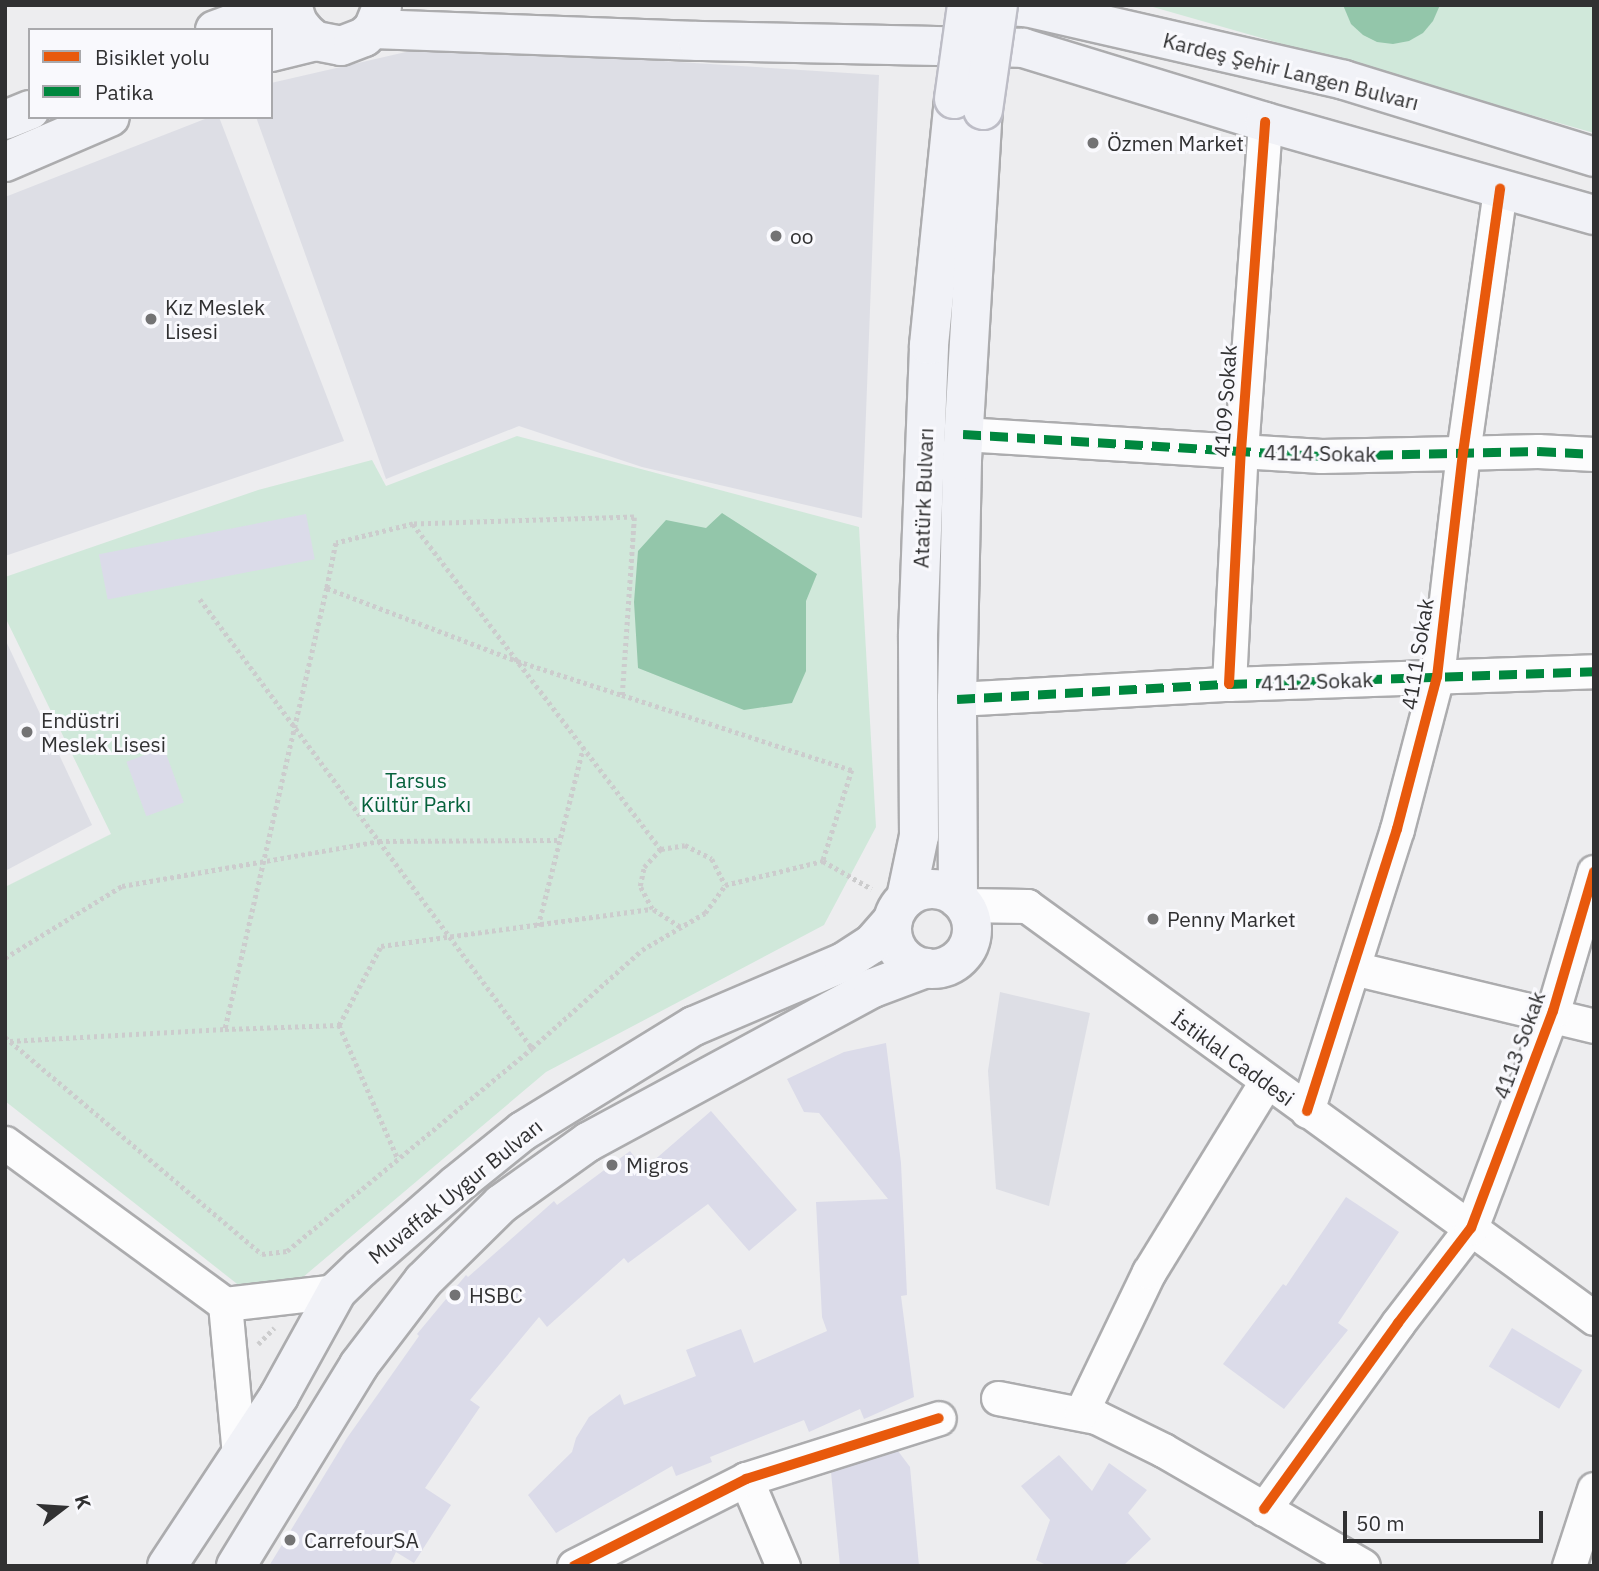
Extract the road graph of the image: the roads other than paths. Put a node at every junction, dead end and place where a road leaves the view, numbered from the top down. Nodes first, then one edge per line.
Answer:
1 (967, 5) edge
2 (1006, 6) edge
3 (293, 8) edge
4 (378, 17) edge
5 (220, 28) edge
6 (316, 41) junction
7 (273, 52) edge
8 (969, 104) junction
9 (28, 111) edge
10 (105, 119) edge
11 (5, 120) edge
12 (1265, 122) junction
13 (1594, 157) edge
14 (5, 162) edge
15 (1500, 189) junction
16 (1594, 215) edge
17 (963, 434) junction
18 (1241, 451) junction
19 (1463, 453) junction
20 (1594, 454) edge
21 (1594, 671) edge
22 (1437, 677) junction
23 (1229, 684) junction
24 (957, 699) junction
25 (1594, 872) edge
26 (890, 902) junction
27 (961, 902) junction
28 (926, 968) junction
29 (1353, 968) junction
30 (1551, 1016) junction
31 (1594, 1026) edge
32 (1266, 1082) junction
33 (1307, 1111) junction
34 (5, 1143) edge
35 (1471, 1228) junction
36 (337, 1291) junction
37 (225, 1304) junction
38 (1594, 1318) edge
39 (998, 1398) dead end
40 (1081, 1413) junction
41 (939, 1418) dead end
42 (239, 1454) junction
43 (746, 1479) junction
44 (1594, 1489) edge
45 (1264, 1509) junction
46 (167, 1566) edge
47 (236, 1566) edge
48 (574, 1566) edge
49 (783, 1566) edge
50 (1363, 1566) edge
51 (1569, 1566) edge

1 - 8 main road, bridge
2 - 8 main road, bridge
2 - 13 main road, Kardeş Şehir Langen Bulvarı
3 - 5 main road
3 - 6 main road
4 - 6 main road
4 - 12 main road
6 - 7 main road
8 - 17 main road, Atatürk Bulvarı
8 - 26 main road, Atatürk Bulvarı
9 - 11 main road
10 - 14 main road
12 - 15 main road
12 - 18 street, 4109 Sokak
15 - 16 main road
15 - 19 street, 4111 Sokak
17 - 18 street, 4114 Sokak
17 - 24 main road, Atatürk Bulvarı
18 - 19 street, 4114 Sokak
18 - 23 street, 4109 Sokak
19 - 20 street, 4114 Sokak
19 - 22 street, 4111 Sokak
21 - 22 street, 4112 Sokak
22 - 23 street, 4112 Sokak
22 - 29 street, 4111 Sokak
23 - 24 street, 4112 Sokak
24 - 27 main road, Atatürk Bulvarı
25 - 30 street, 4113 Sokak
26 - 27 main road
26 - 28 main road
26 - 36 main road, Muvaffak Uygur Bulvarı
27 - 28 main road
27 - 32 street, İstiklal Caddesi
28 - 47 main road, Muvaffak Uygur Bulvarı
29 - 30 street
29 - 33 street, 4111 Sokak
30 - 31 street
30 - 35 street, 4113 Sokak
32 - 33 street, İstiklal Caddesi
32 - 40 street
33 - 35 street, İstiklal Caddesi
34 - 37 street
35 - 38 street, İstiklal Caddesi
35 - 45 street, 4113 Sokak
36 - 37 street
36 - 42 main road, Muvaffak Uygur Bulvarı
37 - 42 street
39 - 40 street
40 - 45 street
41 - 43 street
42 - 46 main road, Muvaffak Uygur Bulvarı
43 - 48 street
43 - 49 street
44 - 51 street
45 - 50 street

